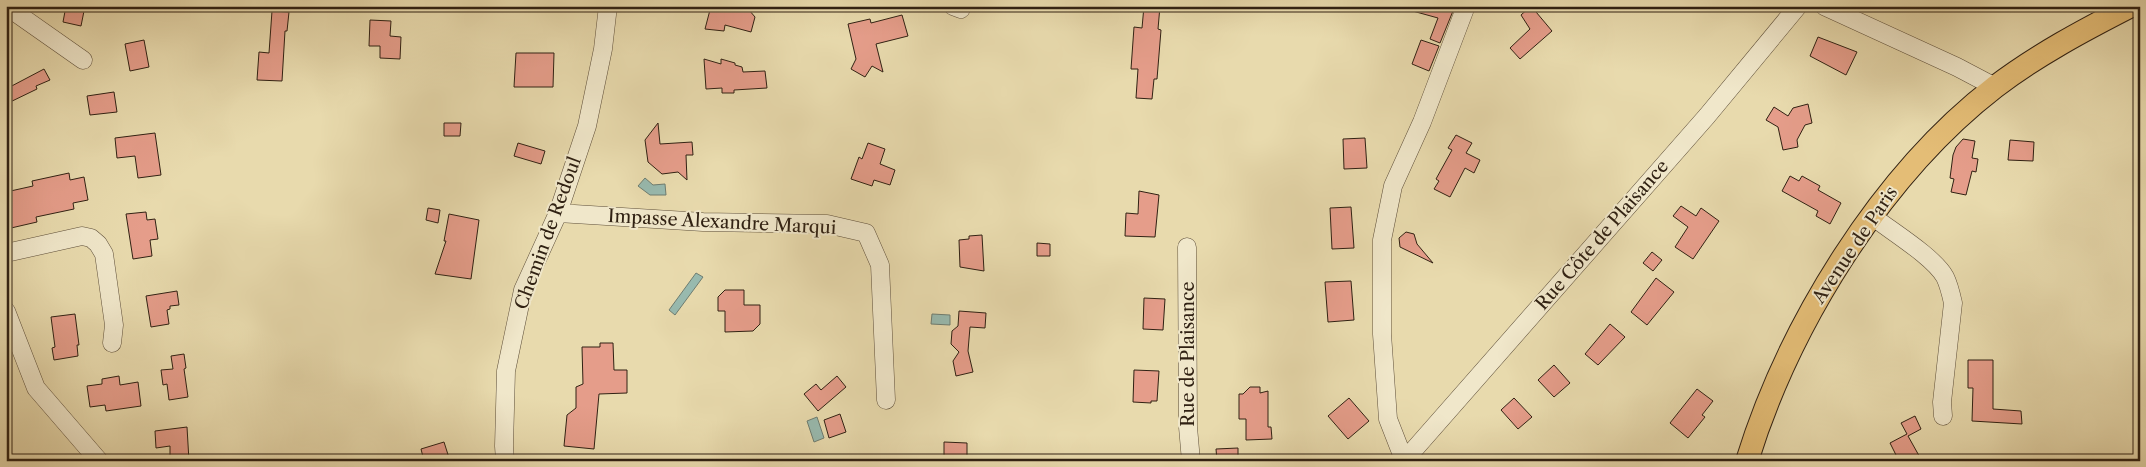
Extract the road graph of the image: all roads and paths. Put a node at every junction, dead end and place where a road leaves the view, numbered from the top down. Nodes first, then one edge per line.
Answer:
1 (6, 6) edge
2 (608, 6) edge
3 (1466, 6) edge
4 (1798, 6) edge
5 (1824, 6) edge
6 (2131, 6) edge
7 (83, 60) dead end
8 (1995, 87) junction
9 (558, 213) junction
10 (1872, 216) junction
11 (1187, 247) dead end
12 (6, 252) edge
13 (6, 311) edge
14 (112, 343) dead end
15 (886, 400) dead end
16 (1943, 416) dead end
17 (1404, 460) edge
18 (99, 461) edge
19 (505, 461) edge
20 (1191, 461) edge
21 (1747, 461) edge

1 - 7 street
2 - 9 street, Chemin de Redoul
3 - 17 street
4 - 17 street, Rue Côte de Plaisance
5 - 8 street
6 - 8 main road, Avenue de Paris
8 - 10 main road, Avenue de Paris
9 - 15 street, Impasse Alexandre Marqui
9 - 19 street, Chemin de Redoul
10 - 16 street
10 - 21 main road, Avenue de Paris
11 - 20 street, Rue de Plaisance
12 - 14 street
13 - 18 street

